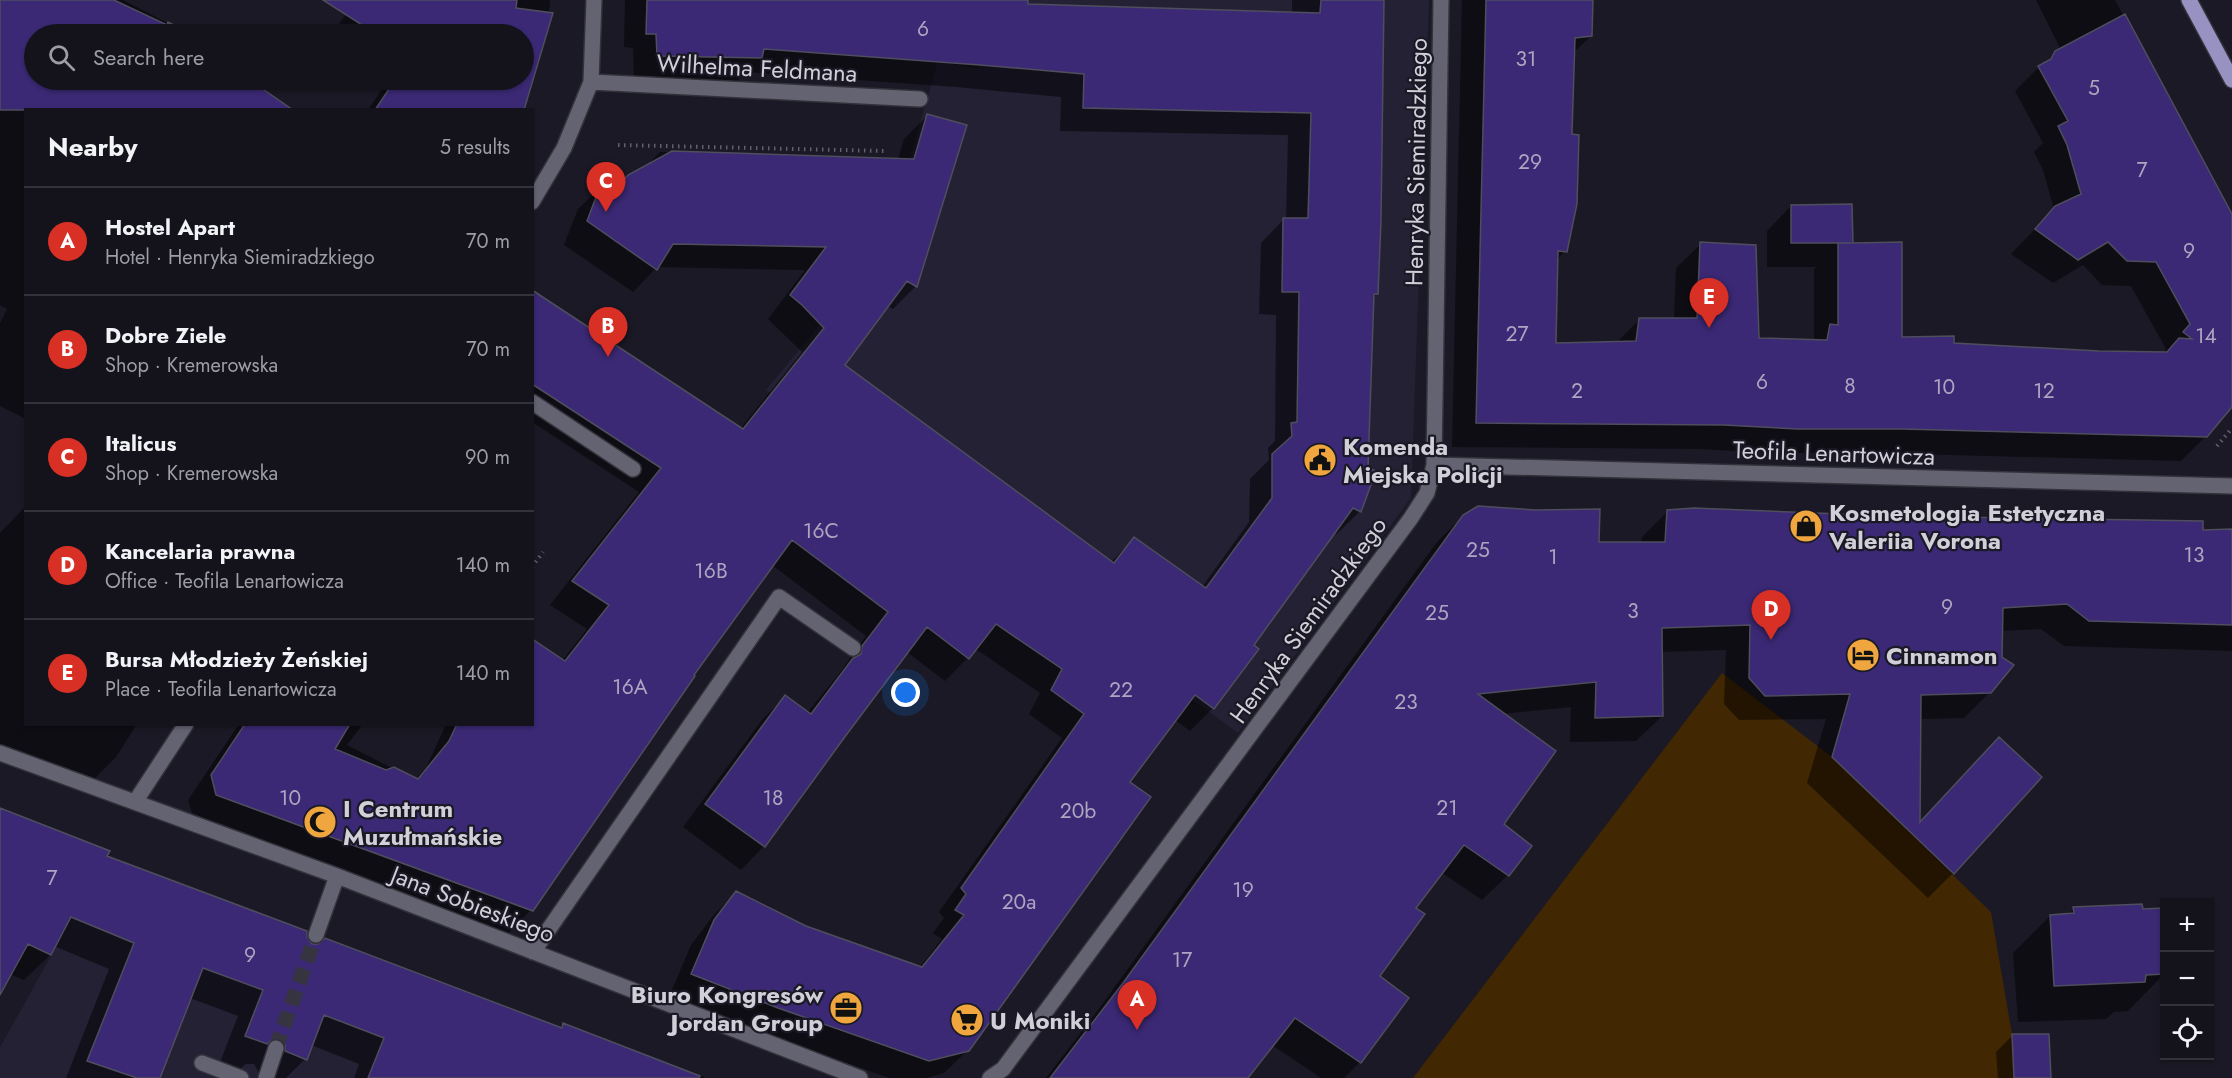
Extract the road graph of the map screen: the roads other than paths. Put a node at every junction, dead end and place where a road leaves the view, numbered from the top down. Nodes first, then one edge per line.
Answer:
1 (594, 0) edge
2 (1441, 0) edge
3 (2189, 0) edge
4 (2232, 80) edge
5 (591, 82) junction
6 (920, 99) dead end
7 (534, 199) edge
8 (534, 403) edge
9 (1434, 465) junction
10 (633, 468) dead end
11 (2232, 486) edge
12 (853, 648) dead end
13 (185, 726) edge
14 (0, 753) edge
15 (135, 802) junction
16 (337, 876) junction
17 (316, 935) tunnel mouth
18 (533, 952) junction
19 (276, 1048) tunnel mouth
20 (202, 1063) dead end
21 (241, 1078) edge
22 (266, 1078) edge
23 (860, 1078) edge
24 (990, 1078) edge

1 - 5 street
2 - 9 street, Henryka Siemiradzkiego
3 - 4 main road
5 - 6 street, Wilhelma Feldmana
5 - 7 street
8 - 10 street
9 - 11 street, Teofila Lenartowicza
9 - 24 street, Henryka Siemiradzkiego
12 - 18 street
13 - 15 street
14 - 15 street, Jana Sobieskiego
15 - 16 street, Jana Sobieskiego
16 - 17 street
16 - 18 street, Jana Sobieskiego
18 - 23 street, Jana Sobieskiego
19 - 22 street
20 - 21 street

